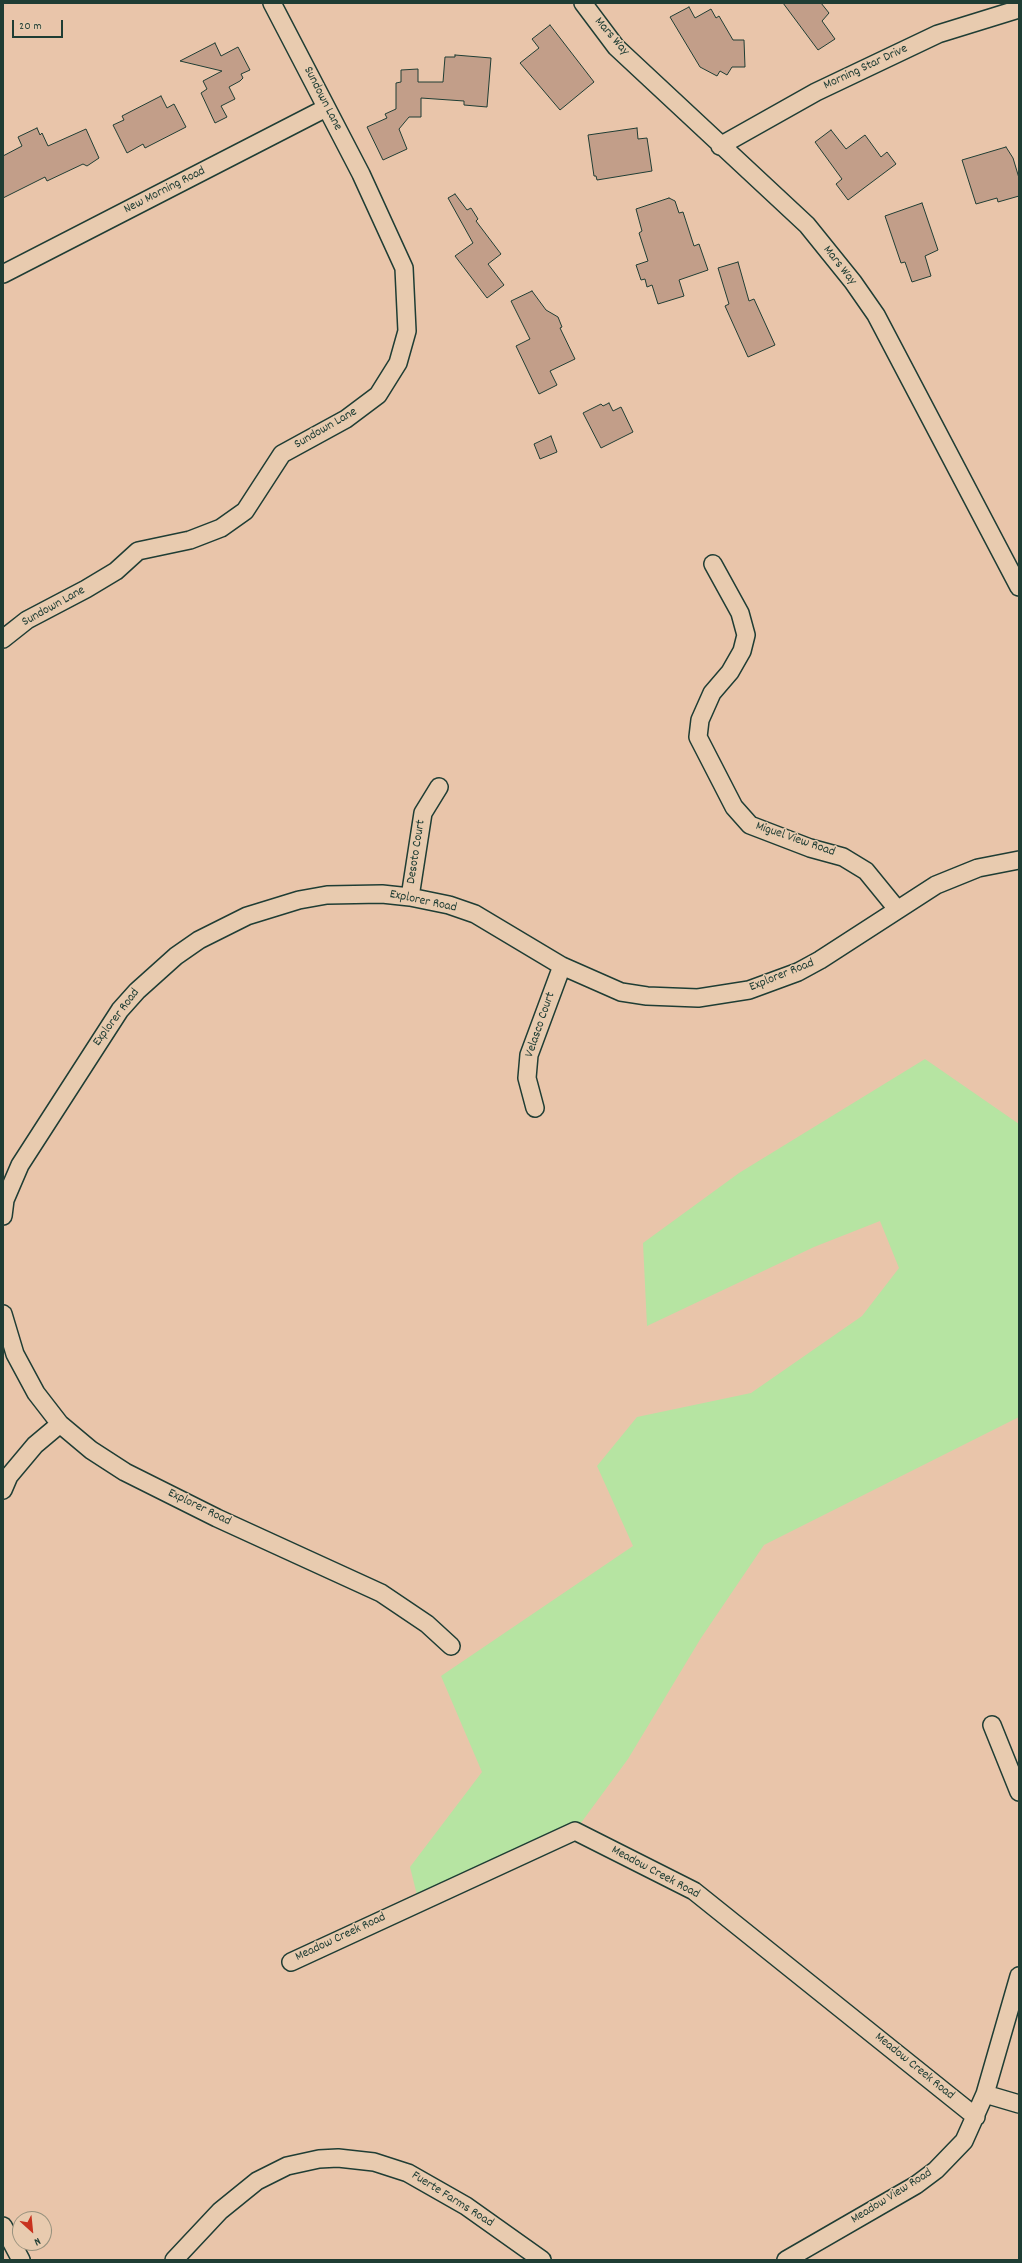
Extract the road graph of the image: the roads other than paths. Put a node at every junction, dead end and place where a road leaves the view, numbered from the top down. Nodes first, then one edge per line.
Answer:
1 (272, 3) edge
2 (583, 3) edge
3 (1019, 9) edge
4 (326, 108) junction
5 (720, 146) junction
6 (3, 274) edge
7 (714, 564) dead end
8 (1019, 587) edge
9 (3, 639) edge
10 (439, 787) dead end
11 (1019, 860) edge
12 (410, 897) junction
13 (897, 909) junction
14 (562, 966) junction
15 (534, 1108) dead end
16 (4, 1205) edge
17 (3, 1314) edge
18 (60, 1424) junction
19 (3, 1490) edge
20 (451, 1646) dead end
21 (992, 1725) dead end
22 (1019, 1792) edge
23 (291, 1962) dead end
24 (1019, 1976) edge
25 (985, 2094) junction
26 (1019, 2104) edge
27 (976, 2117) junction
28 (3, 2226) edge
29 (21, 2260) edge
30 (174, 2260) edge
31 (542, 2260) edge
32 (786, 2260) edge

1 - 4 street, Sundown Lane
2 - 5 street, Mars Way
3 - 5 street, Morning Star Drive
4 - 6 street, New Morning Road
4 - 9 street, Sundown Lane
5 - 8 street, Mars Way
7 - 13 street, Miguel View Road
10 - 12 street, Desoto Court
11 - 13 street, Explorer Road
12 - 14 street, Explorer Road
12 - 16 street, Explorer Road
13 - 14 street, Explorer Road
14 - 15 street, Velasco Court
17 - 18 street, Explorer Road
18 - 19 street
18 - 20 street, Explorer Road
21 - 22 street
23 - 27 street, Meadow Creek Road
24 - 25 street, Meadow View Road
25 - 26 street
25 - 27 street, Meadow View Road
27 - 32 street, Meadow View Road
28 - 29 street
30 - 31 street, Fuerte Farms Road

